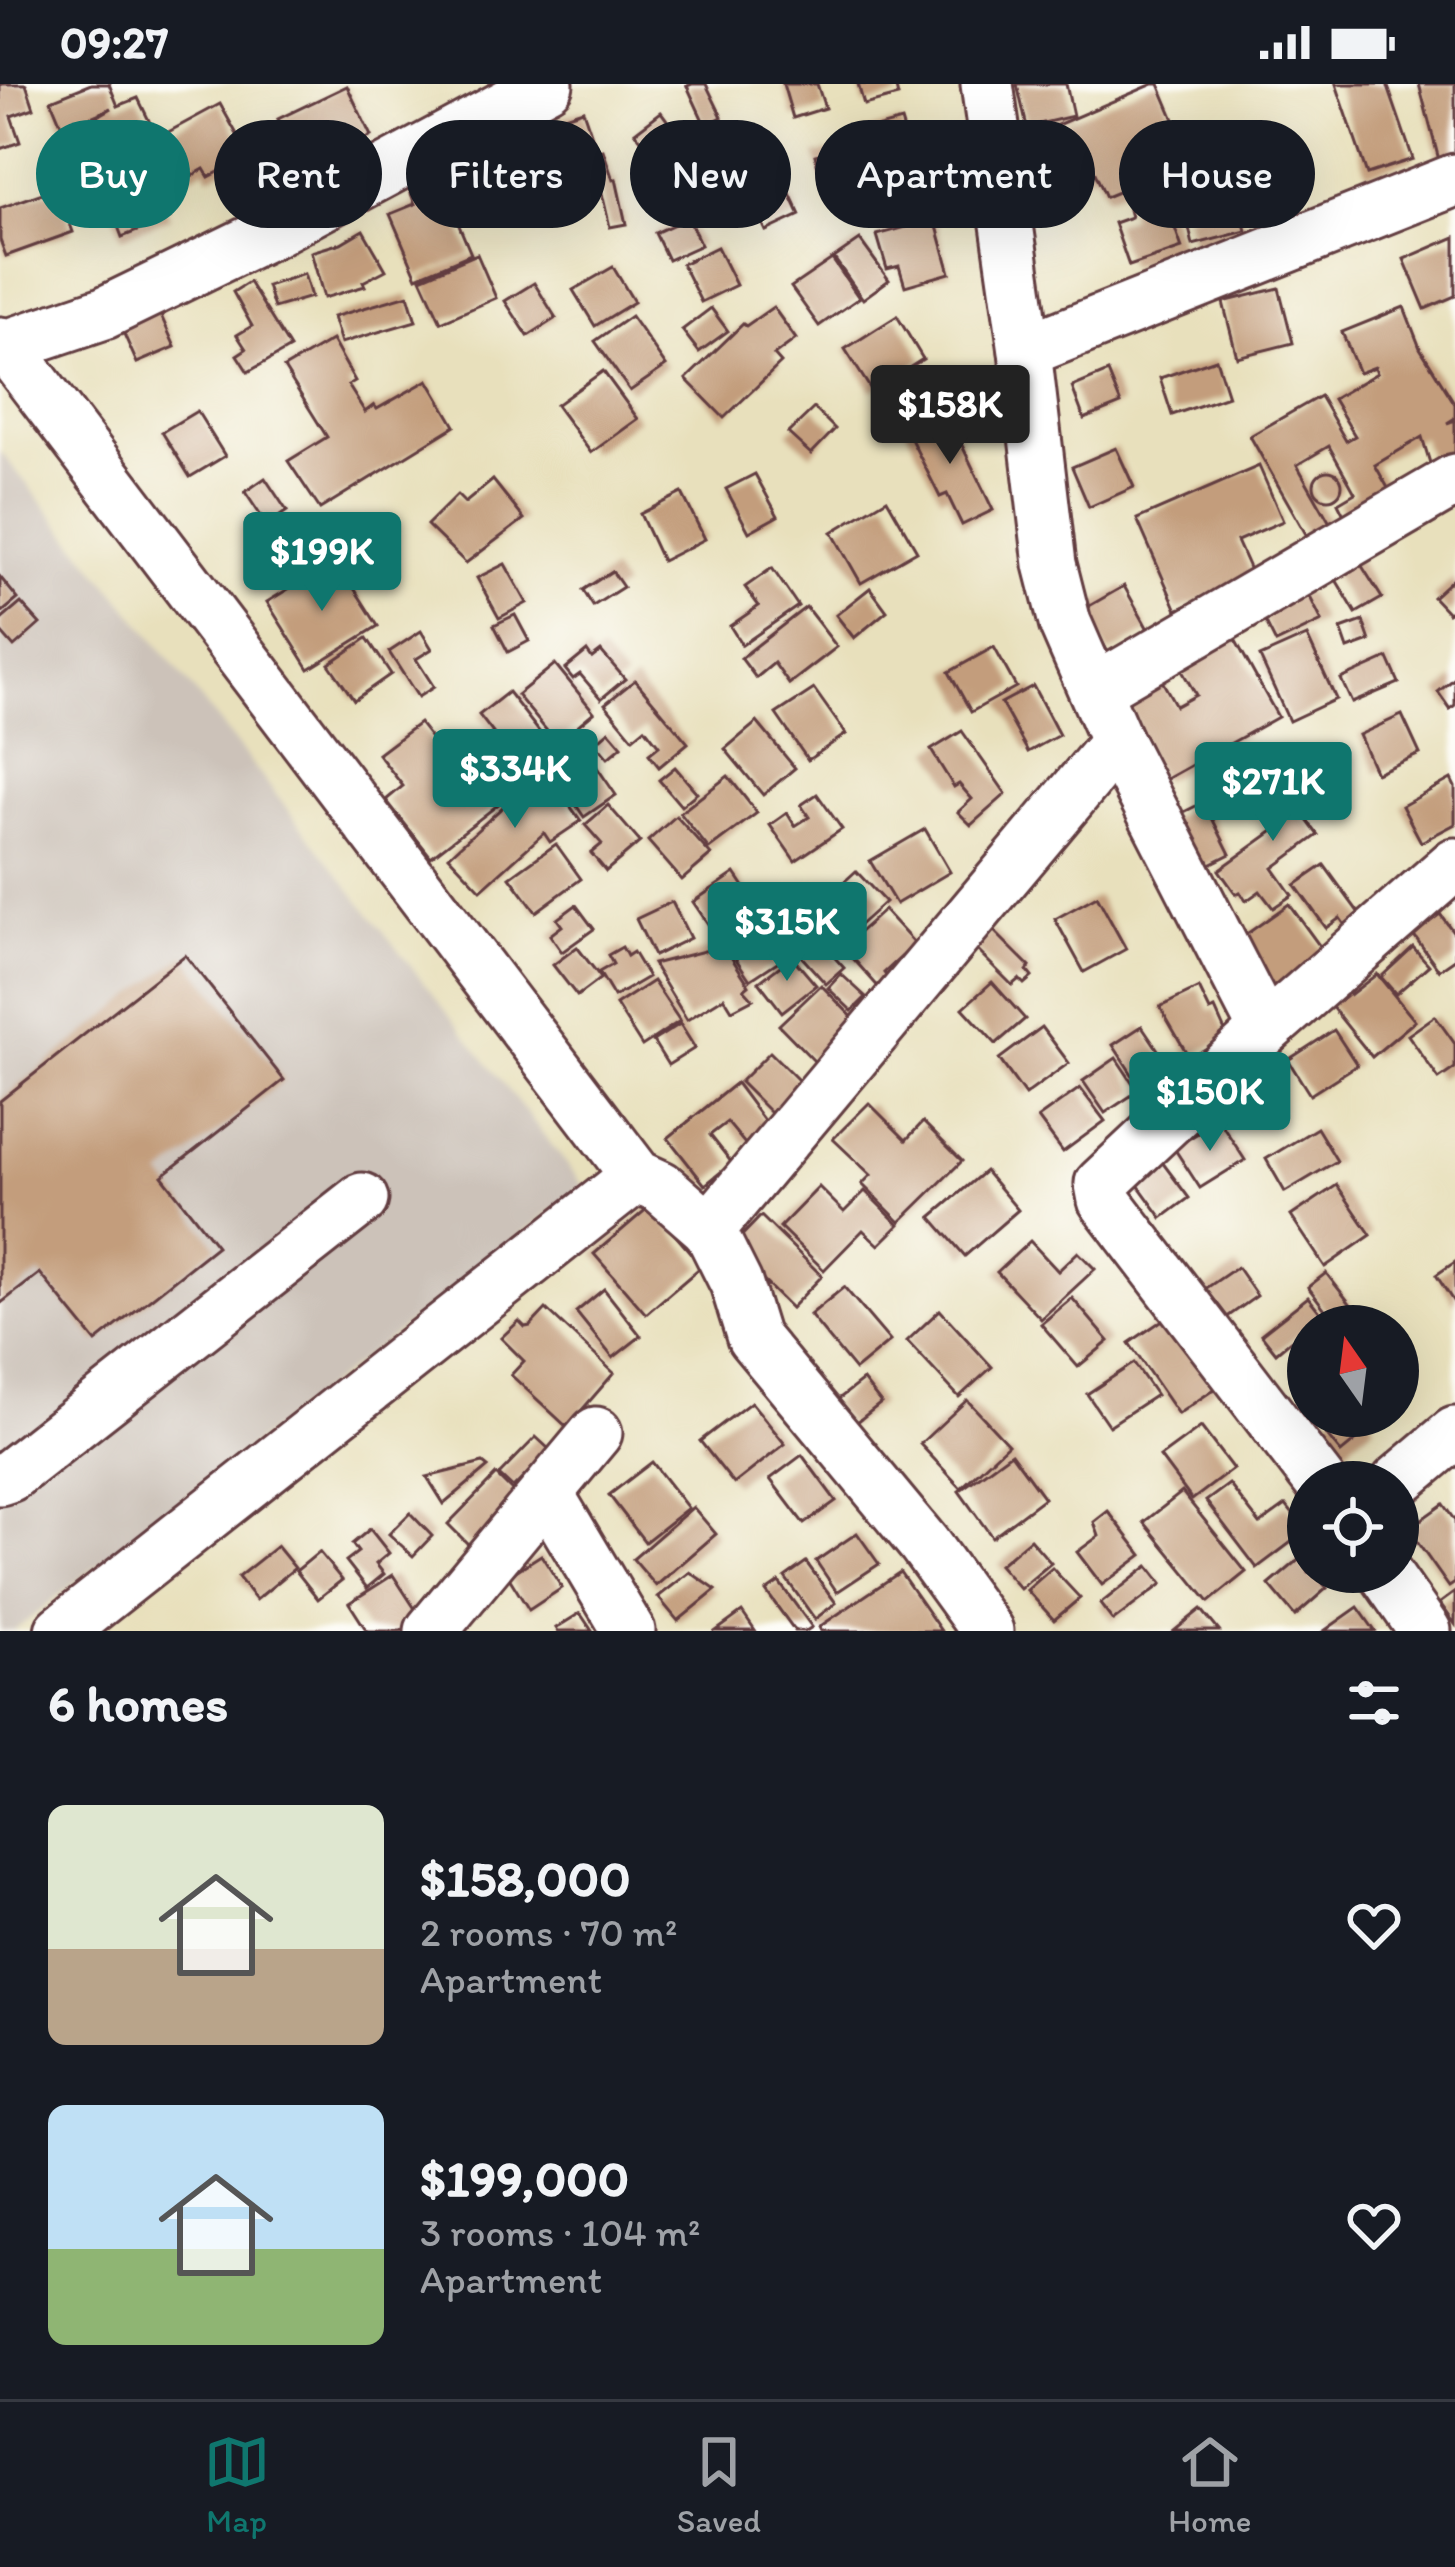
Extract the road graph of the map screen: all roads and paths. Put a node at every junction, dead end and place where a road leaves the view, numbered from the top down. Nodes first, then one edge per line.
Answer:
1 (548, 84) edge
2 (987, 84) edge
3 (1455, 180) edge
4 (3, 344) edge
5 (1025, 351) junction
6 (1455, 480) edge
7 (1096, 690) junction
8 (1117, 742) junction
9 (1455, 864) edge
10 (1265, 1030) junction
11 (637, 1176) junction
12 (362, 1199) dead end
13 (709, 1229) junction
14 (596, 1433) dead end
15 (1455, 1433) edge
16 (1304, 1461) edge
17 (1419, 1463) edge
18 (0, 1479) edge
19 (548, 1495) junction
20 (1399, 1593) edge
21 (61, 1631) edge
22 (431, 1631) edge
23 (629, 1631) edge
24 (987, 1631) edge
25 (1425, 1631) edge

1 - 4 street
2 - 5 street
3 - 5 street
4 - 11 street
5 - 7 street
6 - 7 street
7 - 8 street
8 - 10 street
8 - 13 street
9 - 10 street
10 - 16 street
11 - 13 street
11 - 21 street
12 - 18 street
13 - 24 street
14 - 19 street
15 - 17 street
19 - 22 street
19 - 23 street
20 - 25 street

